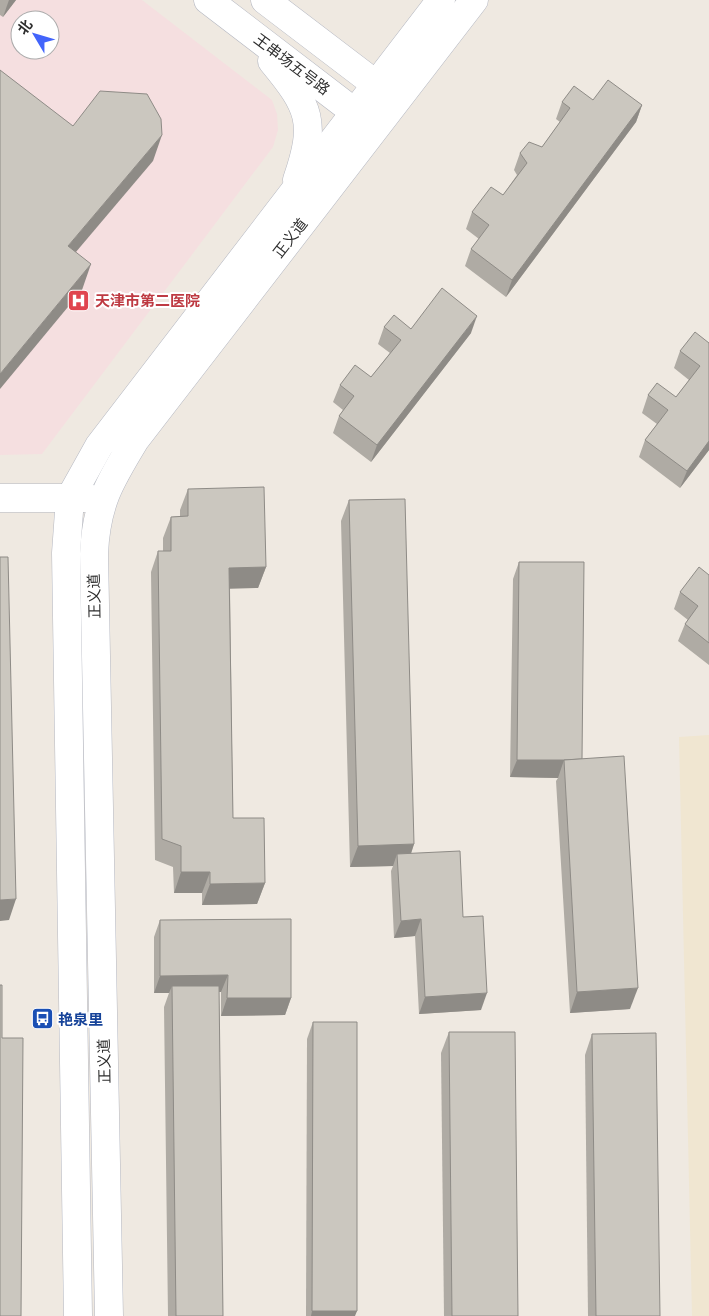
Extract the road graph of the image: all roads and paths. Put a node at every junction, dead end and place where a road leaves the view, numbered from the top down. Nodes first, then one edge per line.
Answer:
1 (208, 0) edge
2 (265, 0) edge
3 (441, 0) edge
4 (474, 0) edge
5 (386, 92) junction
6 (365, 120) junction
7 (301, 204) joint
8 (0, 498) edge
9 (70, 498) junction
10 (102, 498) junction
11 (78, 1316) edge
12 (109, 1316) edge

1 - 6 street, 王串场五号路
2 - 5 street
3 - 5 street, 正义道
4 - 5 street, 正义道
5 - 6 street, 正义道
6 - 9 street, 正义道
6 - 10 street, 正义道
7 - 7 street
8 - 9 street
9 - 10 street
9 - 11 street, 正义道
10 - 12 street, 正义道

